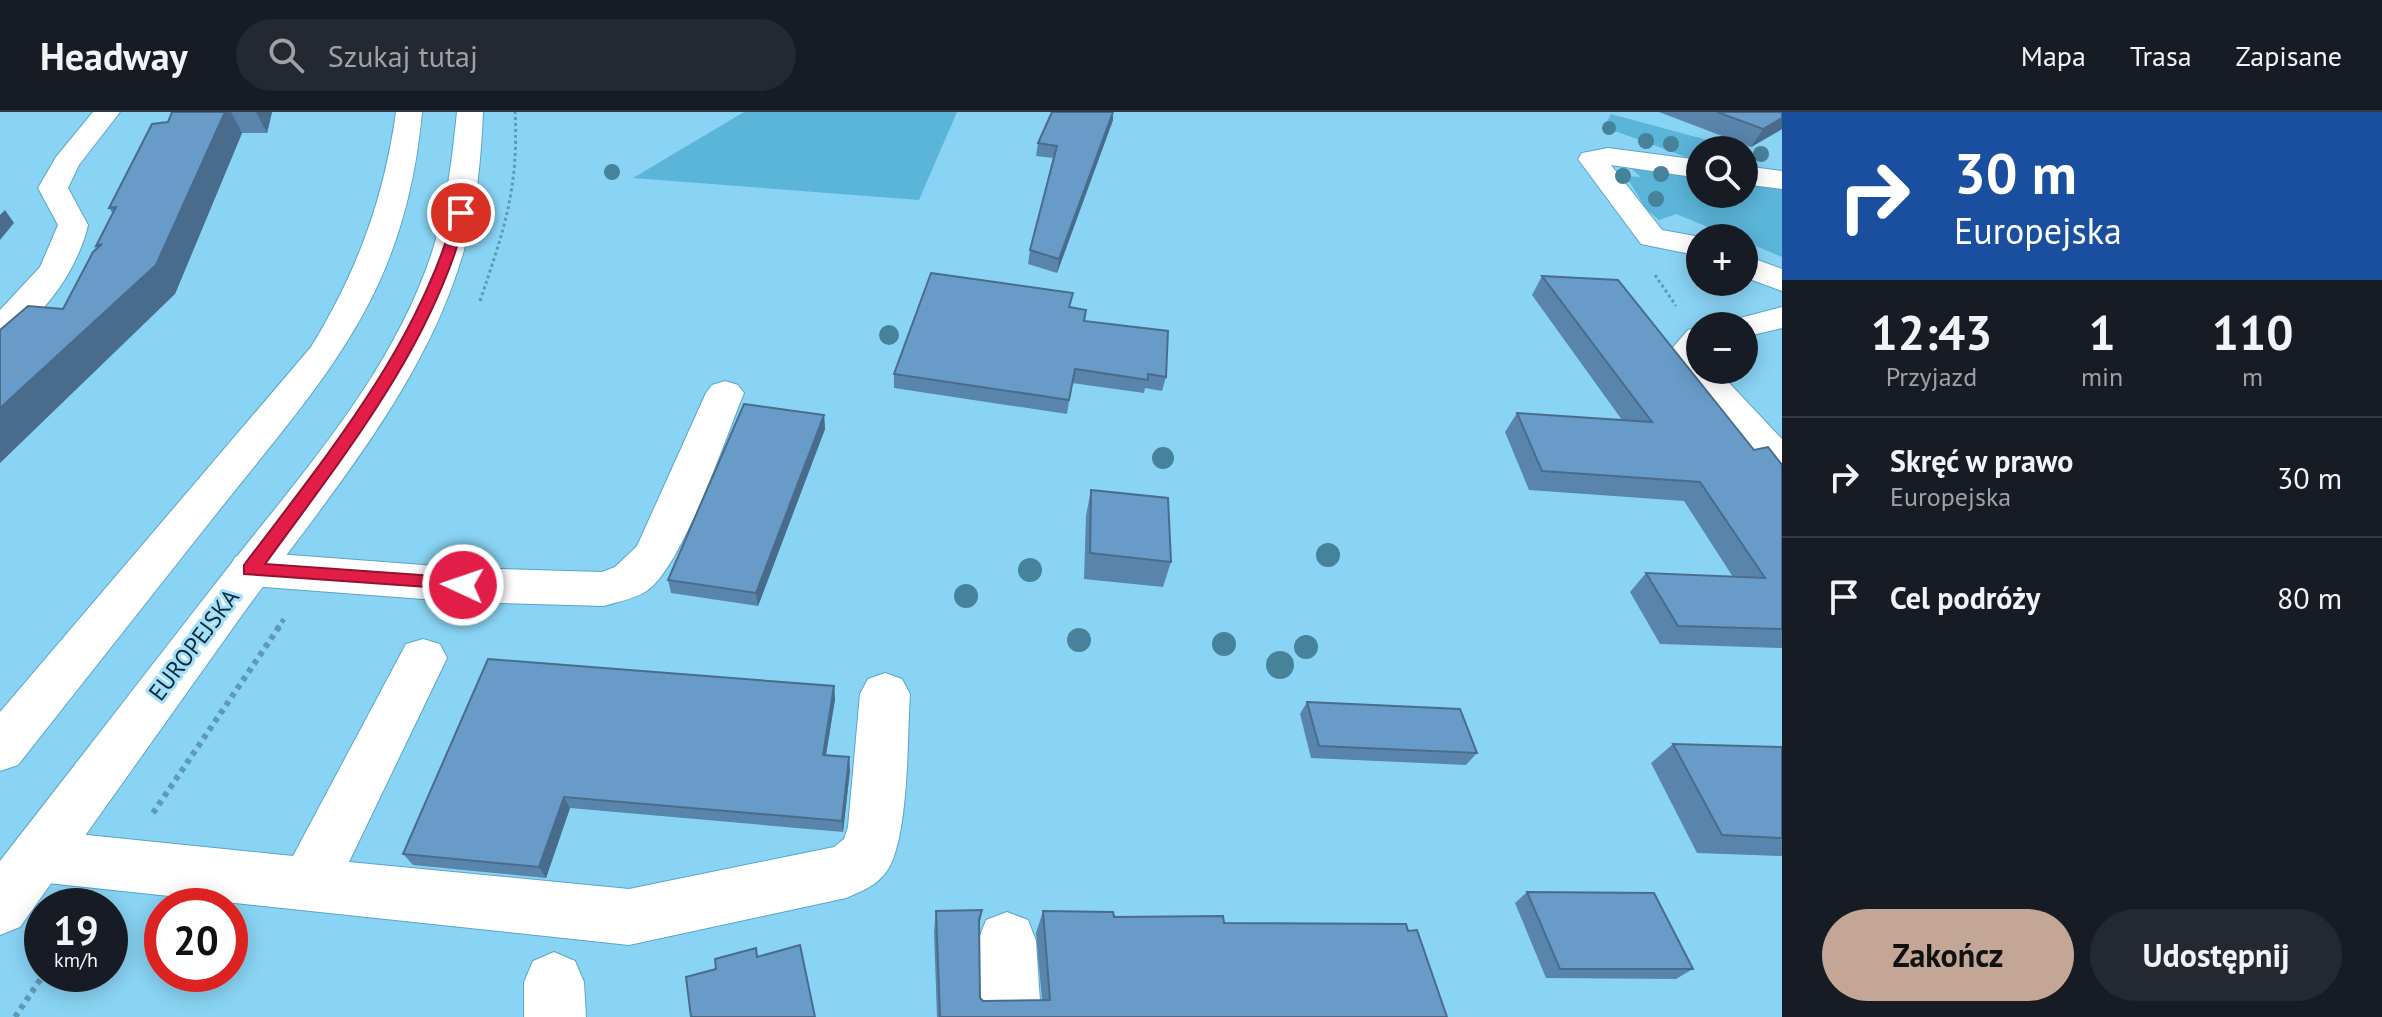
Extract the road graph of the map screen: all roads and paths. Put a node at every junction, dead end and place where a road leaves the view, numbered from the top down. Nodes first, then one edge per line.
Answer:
1 (107, 112) edge
2 (409, 112) edge
3 (470, 112) edge
4 (1686, 167) edge
5 (1758, 177) edge
6 (1782, 180) edge
7 (1686, 243) edge
8 (1758, 271) edge
9 (1782, 281) edge
10 (1782, 317) edge
11 (1758, 323) edge
12 (0, 327) edge
13 (1711, 384) edge
14 (725, 393) dead end
15 (1782, 464) edge
16 (251, 569) junction
17 (423, 658) dead end
18 (885, 694) dead end
19 (0, 749) edge
20 (38, 856) junction
21 (308, 885) junction
22 (0, 907) edge
23 (1007, 941) dead end
24 (32, 992) edge
25 (15, 1017) edge
26 (1010, 1017) edge

1 - 12 main road
2 - 19 main road
3 - 16 main road, EUROPEJSKA
4 - 7 main road
5 - 6 main road
8 - 9 main road
10 - 11 main road
13 - 15 main road
14 - 16 main road
16 - 20 main road, EUROPEJSKA
17 - 21 main road
18 - 21 main road
20 - 21 main road
20 - 22 main road, EUROPEJSKA
23 - 26 main road
24 - 25 path

